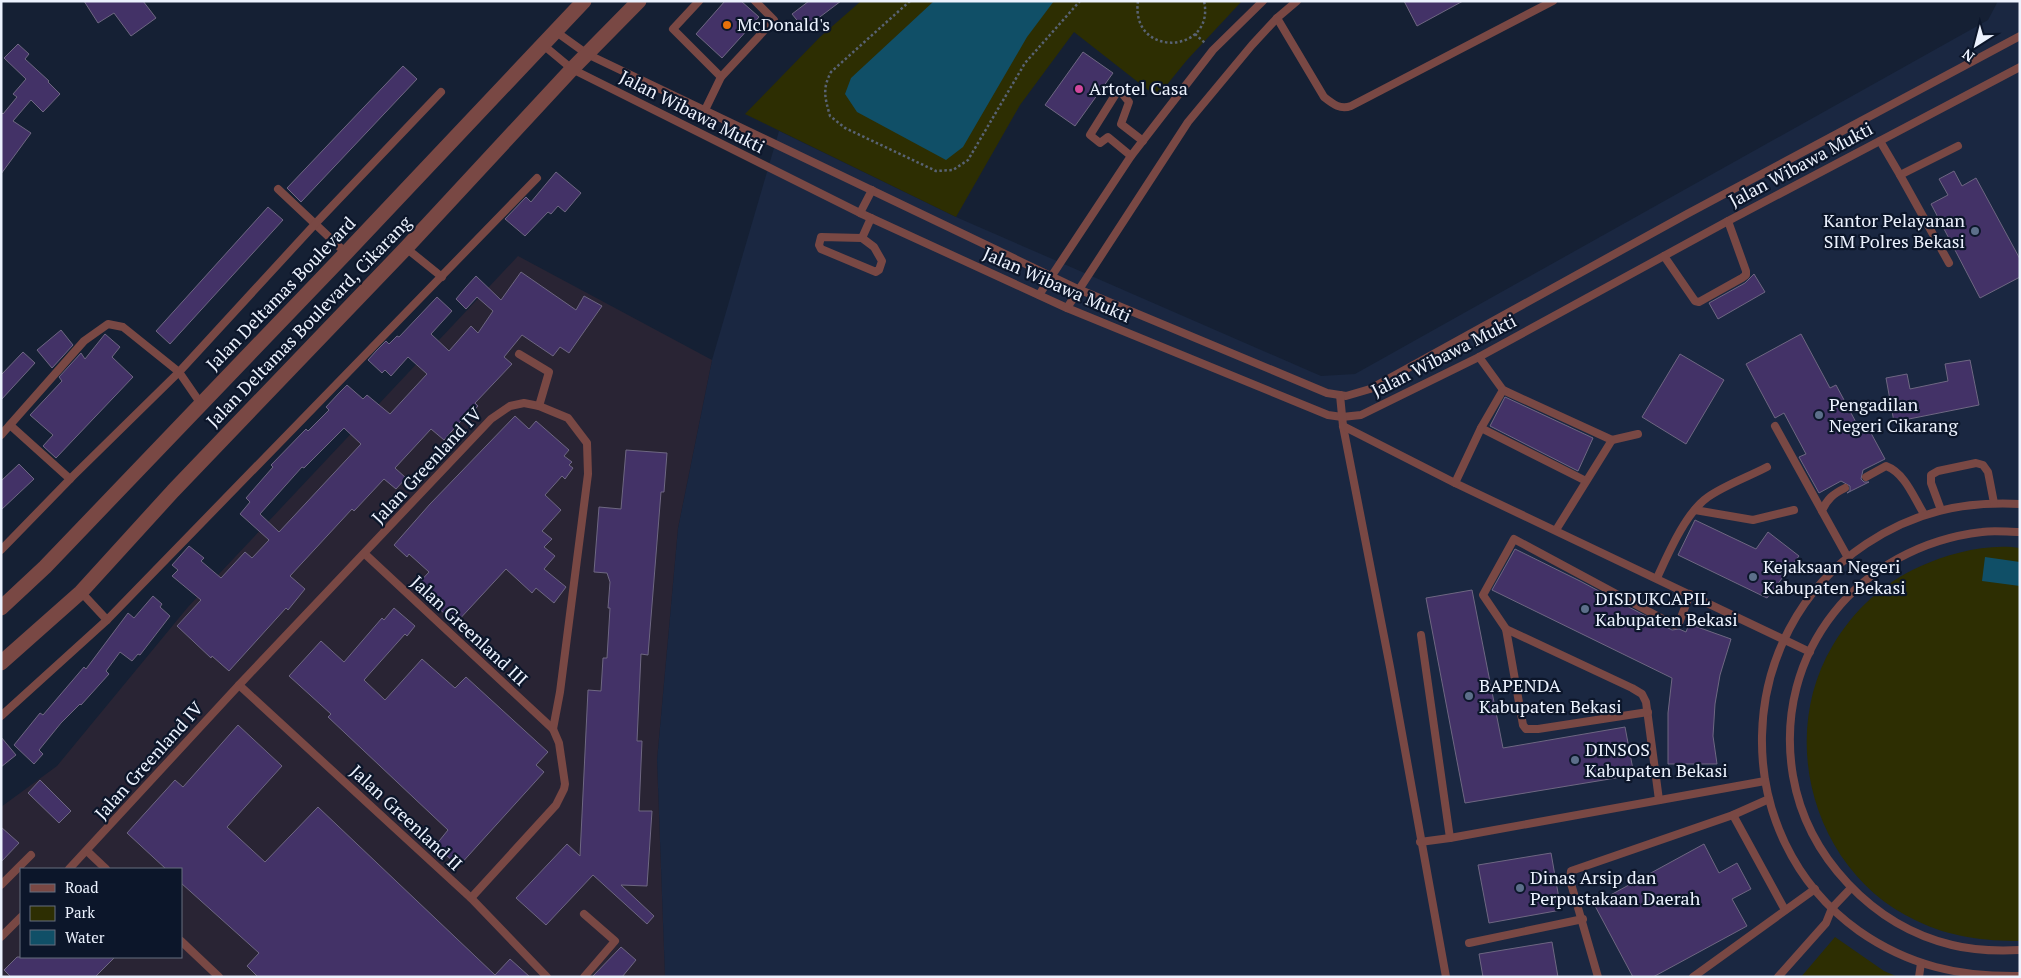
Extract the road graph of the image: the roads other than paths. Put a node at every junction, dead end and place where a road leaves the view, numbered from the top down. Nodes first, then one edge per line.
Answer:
1 (584, 1) edge
2 (639, 1) edge
3 (699, 1) edge
4 (755, 1) edge
5 (1263, 1) edge
6 (1296, 1) edge
7 (1553, 1) edge
8 (1277, 18) junction
9 (555, 31) junction
10 (2020, 36) edge
11 (542, 44) junction
12 (587, 54) junction
13 (2020, 67) edge
14 (572, 69) junction
15 (721, 78) junction
16 (441, 92) dead end
17 (704, 110) junction
18 (1143, 141) junction
19 (1880, 141) junction
20 (1958, 146) dead end
21 (1132, 156) junction
22 (1900, 175) junction
23 (537, 178) dead end
24 (278, 189) dead end
25 (872, 190) junction
26 (860, 213) junction
27 (871, 218) junction
28 (1728, 220) junction
29 (316, 223) junction
30 (862, 238) junction
31 (406, 248) junction
32 (346, 253) junction
33 (1664, 256) junction
34 (1949, 263) dead end
35 (1051, 276) junction
36 (442, 277) junction
37 (1078, 289) junction
38 (1039, 296) junction
39 (1067, 308) junction
40 (519, 354) dead end
41 (1479, 357) junction
42 (179, 372) junction
43 (1503, 390) junction
44 (1340, 395) junction
45 (201, 404) junction
46 (539, 406) junction
47 (1342, 422) junction
48 (10, 425) junction
49 (1776, 426) dead end
50 (1481, 428) junction
51 (1638, 434) dead end
52 (1, 435) edge
53 (1612, 440) junction
54 (1767, 467) dead end
55 (1866, 477) dead end
56 (70, 479) junction
57 (1586, 481) junction
58 (1455, 483) junction
59 (1845, 488) dead end
60 (1994, 503) junction
61 (2020, 504) edge
62 (1695, 510) junction
63 (1794, 510) dead end
64 (1941, 510) junction
65 (1822, 511) junction
66 (1924, 514) junction
67 (1556, 530) junction
68 (2020, 532) edge
69 (1, 550) edge
70 (364, 554) junction
71 (1847, 556) junction
72 (1657, 578) junction
73 (82, 592) junction
74 (1690, 594) junction
75 (1, 608) edge
76 (107, 620) junction
77 (1506, 629) junction
78 (1421, 636) dead end
79 (1783, 639) junction
80 (1810, 652) junction
81 (1, 663) edge
82 (240, 685) junction
83 (1648, 712) junction
84 (1, 716) edge
85 (553, 729) junction
86 (1765, 781) junction
87 (1769, 799) junction
88 (1659, 800) junction
89 (1733, 815) junction
90 (1450, 838) junction
91 (1420, 842) junction
92 (87, 851) junction
93 (31, 855) dead end
94 (70, 868) edge
95 (105, 868) edge
96 (1, 885) edge
97 (1852, 888) junction
98 (1815, 889) junction
99 (471, 898) junction
100 (1832, 908) junction
101 (1785, 910) junction
102 (584, 914) dead end
103 (20, 918) edge
104 (1583, 920) junction
105 (1, 937) edge
106 (182, 942) edge
107 (1469, 944) dead end
108 (2020, 950) edge
109 (1921, 964) junction
110 (2020, 976) edge
111 (219, 977) edge
112 (547, 977) edge
113 (584, 977) edge
114 (1446, 977) edge
115 (1598, 977) edge
116 (1693, 977) edge
117 (1778, 977) edge
118 (1919, 977) edge

1 - 9 street, Jalan Deltamas Boulevard
2 - 12 street, Jalan Deltamas Boulevard, Cikarang
3 - 15 lane
4 - 15 lane
5 - 18 lane
6 - 8 lane
7 - 8 lane
8 - 37 lane
9 - 11 street, Jalan Deltamas Boulevard
9 - 12 lane, Jalan Wibawa Mukti
10 - 44 lane, Jalan Wibawa Mukti
11 - 14 lane, Jalan Wibawa Mukti
11 - 32 street, Jalan Deltamas Boulevard
12 - 14 street, Jalan Deltamas Boulevard, Cikarang
12 - 17 lane, Jalan Wibawa Mukti
13 - 19 lane, Jalan Wibawa Mukti
14 - 26 lane, Jalan Wibawa Mukti
14 - 31 street, Jalan Deltamas Boulevard, Cikarang
15 - 17 lane
16 - 29 lane
17 - 25 lane, Jalan Wibawa Mukti
18 - 21 lane
18 - 21 lane
19 - 22 lane
19 - 28 lane, Jalan Wibawa Mukti
20 - 22 lane
21 - 35 lane
22 - 34 lane
23 - 36 lane
24 - 29 lane
25 - 26 lane
25 - 35 lane, Jalan Wibawa Mukti
26 - 27 lane, Jalan Wibawa Mukti
27 - 30 lane
27 - 38 lane, Jalan Wibawa Mukti
28 - 33 lane, Jalan Wibawa Mukti
28 - 33 lane
29 - 32 lane
29 - 42 lane
30 - 30 lane
31 - 36 lane
31 - 73 street, Jalan Deltamas Boulevard, Cikarang
32 - 45 street, Jalan Deltamas Boulevard
33 - 41 lane, Jalan Wibawa Mukti
35 - 37 lane, Jalan Wibawa Mukti
35 - 38 lane
36 - 76 lane
37 - 39 lane
37 - 44 lane, Jalan Wibawa Mukti
38 - 39 lane, Jalan Wibawa Mukti
39 - 47 lane, Jalan Wibawa Mukti
40 - 46 lane
41 - 43 lane
41 - 47 lane, Jalan Wibawa Mukti
42 - 45 lane
42 - 48 lane
42 - 56 lane
43 - 50 lane
43 - 53 lane
44 - 47 lane
45 - 75 street, Jalan Deltamas Boulevard
46 - 70 lane, Jalan Greenland IV
46 - 85 lane, Jalan Greenland IV
47 - 58 lane
47 - 91 lane
48 - 52 lane
48 - 56 lane
49 - 65 lane
50 - 57 lane
50 - 58 lane
51 - 53 lane
53 - 57 lane
54 - 62 lane
55 - 66 lane
56 - 69 lane
57 - 67 lane
58 - 67 lane
59 - 65 lane
60 - 61 lane
60 - 64 lane
60 - 64 lane
62 - 63 lane
62 - 72 lane
64 - 66 lane
65 - 71 lane
66 - 71 lane
67 - 72 lane
68 - 80 lane
70 - 82 lane, Jalan Greenland IV
70 - 85 lane, Jalan Greenland III
71 - 79 lane
72 - 74 lane
73 - 76 lane
73 - 81 street, Jalan Deltamas Boulevard, Cikarang
74 - 77 lane
74 - 79 lane
76 - 84 lane
77 - 83 lane
77 - 83 lane
78 - 90 lane
79 - 80 lane
79 - 86 lane
80 - 97 lane
82 - 92 lane, Jalan Greenland IV
82 - 99 lane, Jalan Greenland II
83 - 88 lane
85 - 99 lane, Jalan Greenland IV
86 - 87 lane
86 - 88 lane
87 - 89 lane
87 - 98 lane
88 - 90 lane
89 - 101 lane
89 - 104 lane
90 - 91 lane
91 - 114 lane
92 - 94 lane, Jalan Greenland IV
92 - 95 lane
93 - 96 lane
97 - 100 lane
97 - 108 lane
98 - 100 lane
98 - 101 lane
99 - 112 lane, Jalan Greenland II
100 - 109 lane
100 - 117 lane
101 - 116 lane
102 - 113 lane
103 - 105 lane
104 - 107 lane
104 - 115 lane
106 - 111 lane
109 - 110 lane
109 - 118 lane

